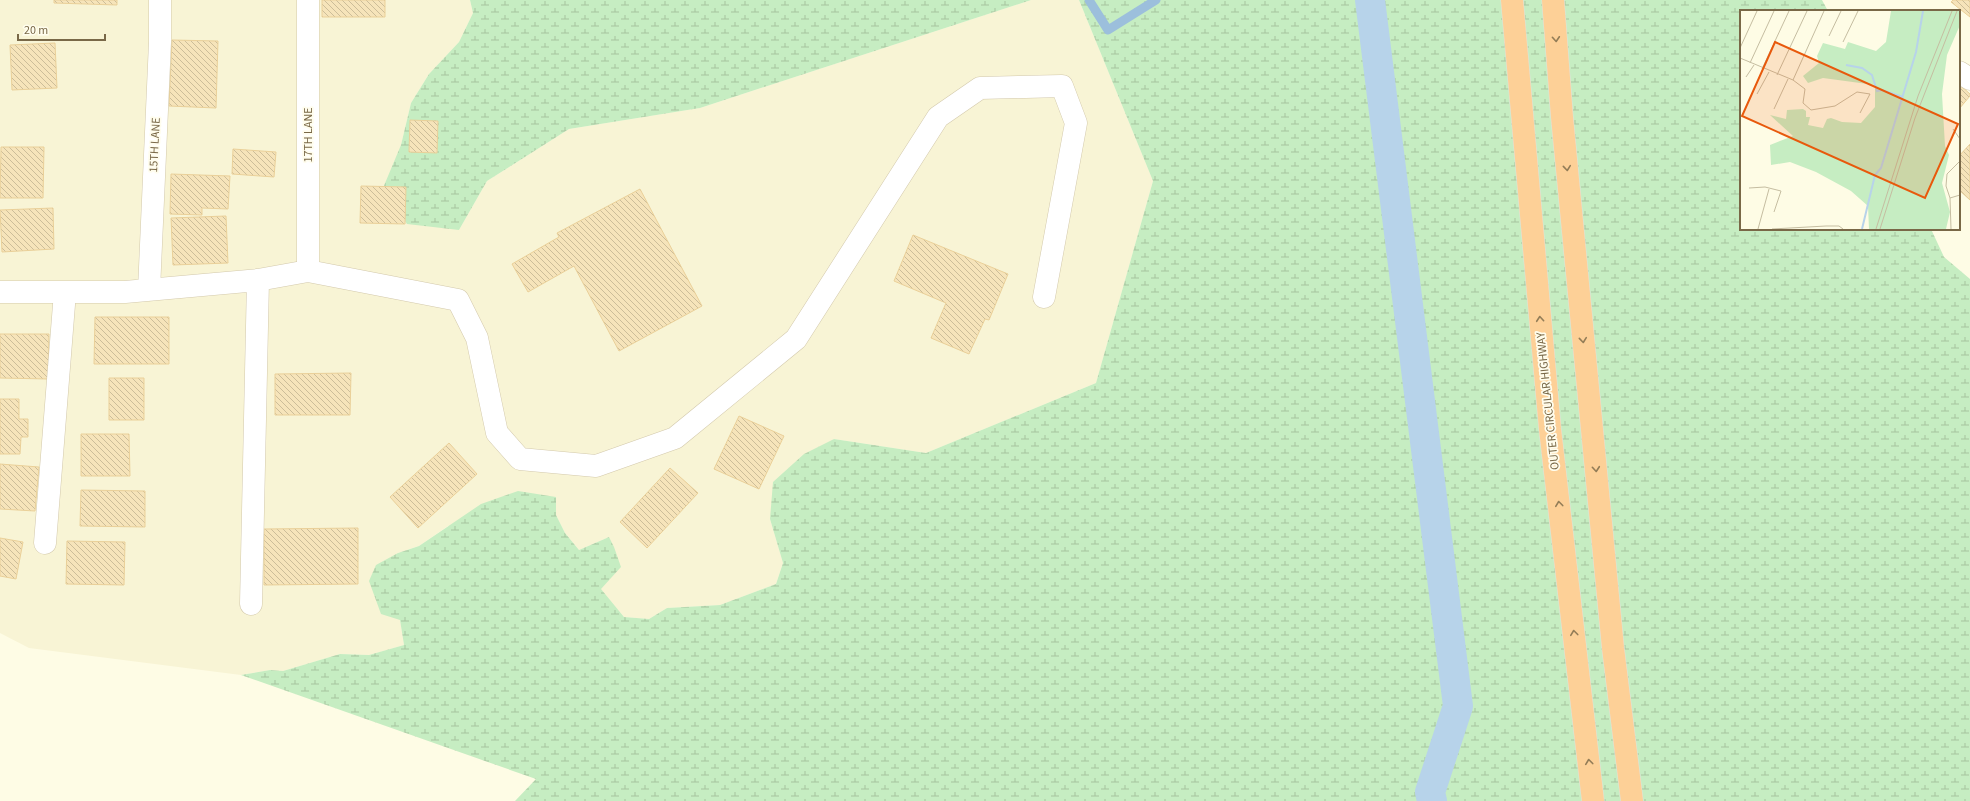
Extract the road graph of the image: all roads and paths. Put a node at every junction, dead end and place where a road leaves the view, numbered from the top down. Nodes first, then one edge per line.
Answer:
1 (160, 0) edge
2 (308, 0) edge
3 (1512, 0) edge
4 (1553, 0) edge
5 (1960, 73) edge
6 (1970, 79) edge
7 (308, 271) junction
8 (258, 280) junction
9 (149, 290) junction
10 (0, 292) edge
11 (65, 292) junction
12 (1044, 297) dead end
13 (45, 543) dead end
14 (251, 604) dead end
15 (1593, 801) edge
16 (1632, 801) edge

1 - 9 street, 15TH LANE
2 - 7 street, 17TH LANE
15 -> 3 highway, OUTER CIRCULAR HIGHWAY
4 -> 16 highway
5 - 6 street
7 - 8 street
7 - 12 street
8 - 9 street
8 - 14 street
9 - 11 street
10 - 11 street
11 - 13 street

